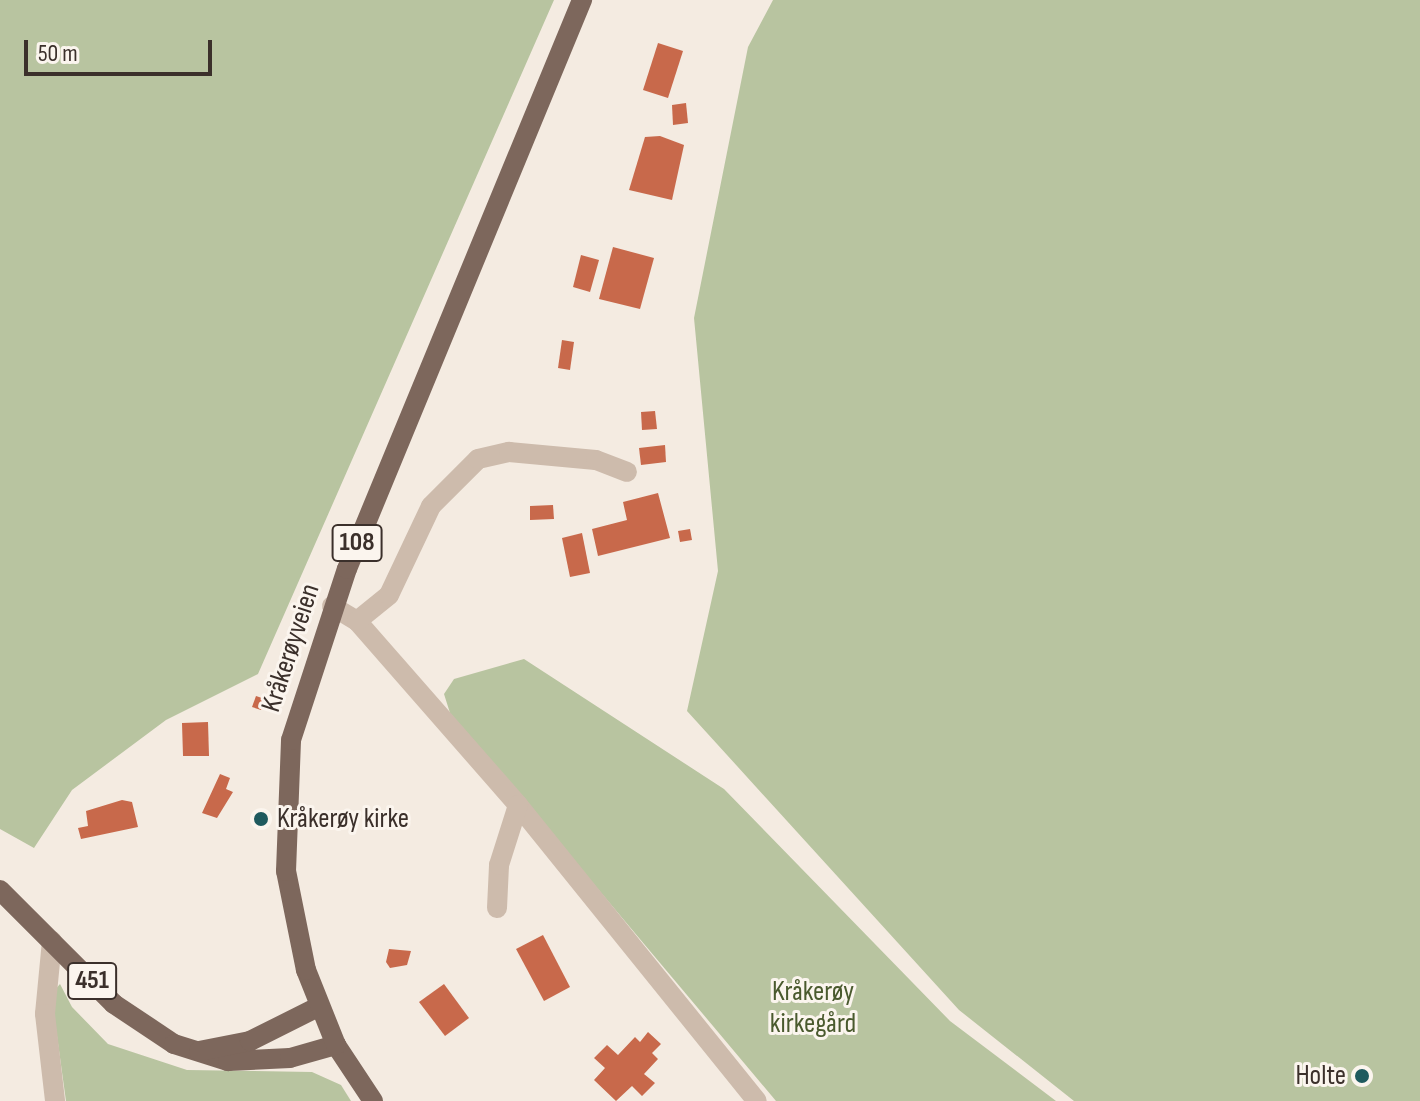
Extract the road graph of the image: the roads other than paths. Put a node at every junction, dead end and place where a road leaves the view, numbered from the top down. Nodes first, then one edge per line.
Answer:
1 (582, 0) edge
2 (627, 472) dead end
3 (332, 606) junction
4 (357, 621) junction
5 (518, 805) junction
6 (0, 890) edge
7 (497, 908) dead end
8 (52, 941) junction
9 (318, 1007) junction
10 (336, 1045) junction
11 (199, 1051) junction
12 (55, 1101) edge
13 (373, 1101) edge
14 (757, 1101) edge

1 - 3 main road, Kråkerøyveien / 108
2 - 4 street
3 - 4 street
3 - 9 main road, Kråkerøyveien / 108
4 - 5 street
5 - 7 street
5 - 14 street
6 - 8 main road, 451
8 - 11 main road, 451
8 - 12 street
9 - 10 main road, Kråkerøyveien / 108
9 - 11 main road
10 - 11 main road, 451
10 - 13 main road, Kråkerøyveien / 108

